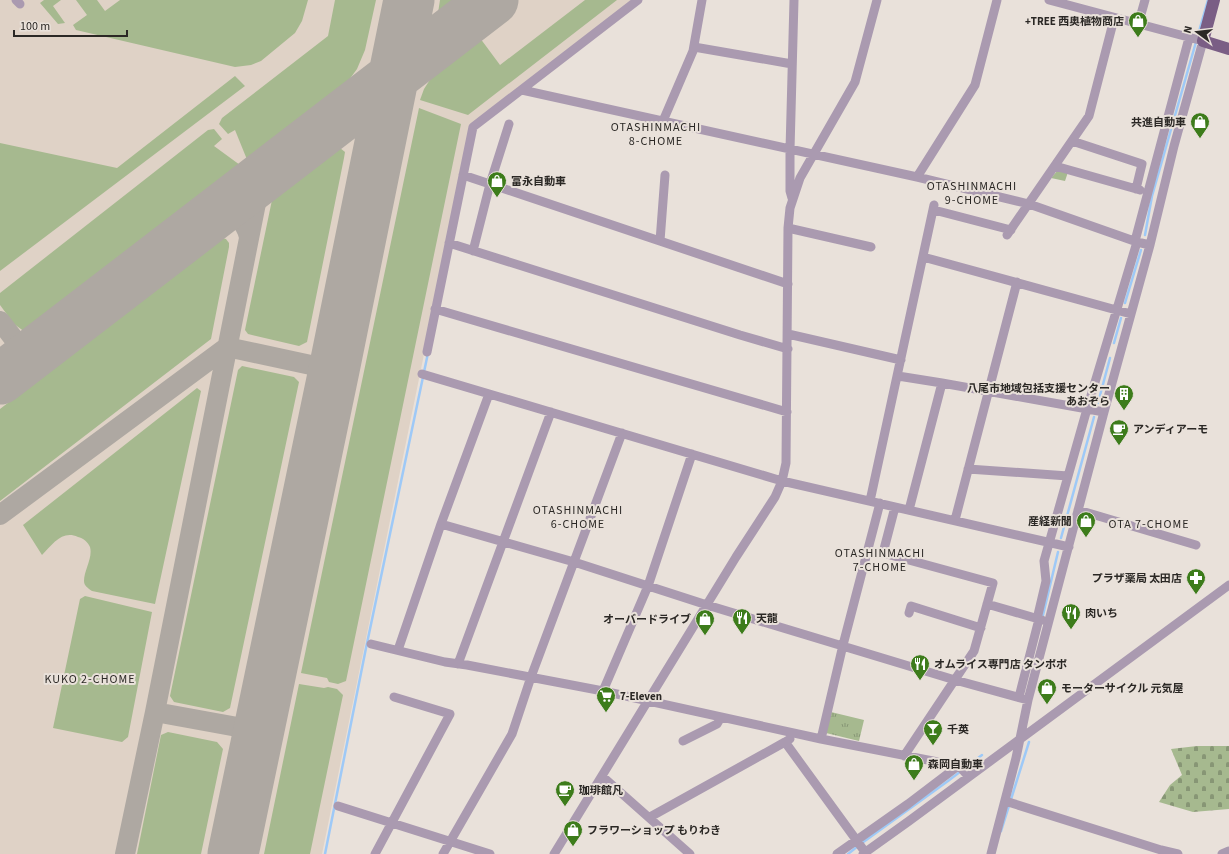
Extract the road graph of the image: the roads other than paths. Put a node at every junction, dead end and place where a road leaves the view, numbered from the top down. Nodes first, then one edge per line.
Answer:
1 (638, 0) edge
2 (702, 0) edge
3 (794, 0) edge
4 (877, 0) edge
5 (997, 0) edge
6 (1050, 0) edge
7 (1145, 0) edge
8 (1214, 0) edge
9 (1114, 18) junction
10 (1138, 25) junction
11 (1189, 38) junction
12 (1203, 42) junction
13 (694, 47) junction
14 (1229, 49) edge
15 (792, 64) junction
16 (522, 90) junction
17 (662, 121) junction
18 (509, 124) dead end
19 (1072, 141) junction
20 (790, 150) junction
21 (813, 155) junction
22 (1055, 166) junction
23 (463, 175) junction
24 (665, 175) dead end
25 (917, 177) junction
26 (490, 184) junction
27 (1136, 189) junction
28 (1148, 193) junction
29 (792, 199) junction
30 (1029, 204) junction
31 (788, 228) junction
32 (660, 241) junction
33 (1136, 241) junction
34 (449, 244) junction
35 (1150, 245) junction
36 (871, 247) dead end
37 (473, 251) junction
38 (923, 257) junction
39 (1017, 282) junction
40 (788, 284) junction
41 (435, 310) junction
42 (1116, 310) junction
43 (1131, 314) junction
44 (788, 334) junction
45 (788, 349) junction
46 (427, 352) dead end
47 (901, 360) junction
48 (422, 374) dead end
49 (898, 376) junction
50 (942, 383) junction
51 (989, 392) junction
52 (489, 394) junction
53 (1087, 409) junction
54 (551, 412) junction
55 (787, 412) junction
56 (1104, 412) junction
57 (622, 433) junction
58 (692, 454) junction
59 (968, 469) junction
60 (1068, 476) junction
61 (782, 481) junction
62 (870, 501) junction
63 (880, 503) junction
64 (895, 506) junction
65 (909, 510) junction
66 (1078, 510) junction
67 (955, 520) junction
68 (441, 524) junction
69 (503, 541) junction
70 (1049, 542) junction
71 (1196, 545) dead end
72 (1069, 547) junction
73 (574, 562) junction
74 (1229, 585) edge
75 (648, 586) junction
76 (988, 604) junction
77 (707, 605) junction
78 (908, 613) dead end
79 (1038, 619) junction
80 (1049, 622) junction
81 (981, 628) junction
82 (371, 644) dead end
83 (843, 645) junction
84 (398, 650) junction
85 (458, 664) junction
86 (531, 678) junction
87 (955, 680) junction
88 (603, 692) junction
89 (394, 697) dead end
90 (1019, 697) junction
91 (1028, 700) junction
92 (648, 702) junction
93 (721, 717) junction
94 (798, 734) junction
95 (822, 739) junction
96 (1019, 739) junction
97 (683, 741) dead end
98 (785, 742) junction
99 (904, 756) junction
100 (963, 771) junction
101 (602, 776) junction
102 (1009, 802) junction
103 (338, 806) dead end
104 (909, 813) junction
105 (650, 817) junction
106 (392, 823) junction
107 (451, 841) junction
108 (866, 851) edge
109 (1229, 851) edge
110 (375, 854) edge
111 (443, 854) edge
112 (490, 854) edge
113 (554, 854) edge
114 (690, 854) edge
115 (839, 854) edge
116 (991, 854) edge
117 (1178, 854) edge
118 (1222, 854) edge

1 - 16 street
2 - 13 street
3 - 15 street
4 - 21 street
5 - 25 street
6 - 9 street
7 - 10 street
8 - 12 main road
9 - 10 street
9 - 19 street
10 - 11 street
11 - 12 street
11 - 28 street
12 - 14 main road
12 - 35 street
13 - 15 street
13 - 17 street
15 - 20 street
16 - 17 street
16 - 23 street
17 - 20 street
18 - 26 street
19 - 22 street
19 - 27 street
20 - 21 street
20 - 29 street
21 - 25 street
21 - 29 street
22 - 27 street
22 - 30 street
23 - 26 street
23 - 34 street
24 - 32 street
25 - 30 street
26 - 32 street
26 - 37 street
27 - 28 street
28 - 33 street
29 - 31 street
30 - 33 street
30 - 38 street
31 - 36 street
31 - 40 street
32 - 40 street
33 - 35 street
33 - 42 street
34 - 37 street
34 - 41 street
35 - 43 street
37 - 45 street
38 - 39 street
38 - 47 street
39 - 42 street
39 - 51 street
40 - 44 street
41 - 46 street
41 - 55 street
42 - 43 street
42 - 53 street
43 - 56 street
44 - 45 street
44 - 47 street
45 - 55 street
47 - 49 street
48 - 52 street
49 - 50 street
49 - 62 street
50 - 51 street
50 - 65 street
51 - 53 street
51 - 59 street
52 - 54 street
52 - 68 street
53 - 56 street
53 - 60 street
54 - 57 street
54 - 69 street
55 - 61 street
56 - 66 street
57 - 58 street
57 - 73 street
58 - 61 street
58 - 75 street
59 - 60 street
59 - 67 street
60 - 70 street
61 - 62 street
61 - 77 street
62 - 63 street
63 - 64 street
63 - 83 street
64 - 65 street
64 - 76 street
65 - 67 street
66 - 71 street
66 - 72 street
67 - 70 street
68 - 69 street
68 - 84 street
69 - 73 street
69 - 85 street
70 - 72 street
70 - 79 street
72 - 80 street
73 - 75 street
73 - 86 street
74 - 96 street
75 - 77 street
75 - 88 street
76 - 79 street
76 - 81 street
77 - 83 street
77 - 92 street
78 - 81 street
79 - 80 street
79 - 90 street
80 - 91 street
81 - 87 street
82 - 84 street
83 - 87 street
83 - 95 street
84 - 85 street
85 - 86 street
86 - 88 street
86 - 107 street
87 - 90 street
87 - 99 street
88 - 92 street
89 - 106 street
90 - 91 street
91 - 96 street
92 - 93 street
92 - 101 street
93 - 94 street
93 - 97 street
94 - 95 street
94 - 98 street
95 - 99 street
96 - 100 street
96 - 102 street
98 - 105 street
98 - 108 street
99 - 100 street
100 - 104 street
100 - 104 street
101 - 105 street
101 - 113 street
102 - 116 street
102 - 117 street
103 - 106 street
104 - 108 street
104 - 108 street
105 - 114 street
106 - 107 street
106 - 110 street
107 - 111 street
107 - 112 street
108 - 115 street
109 - 118 street

